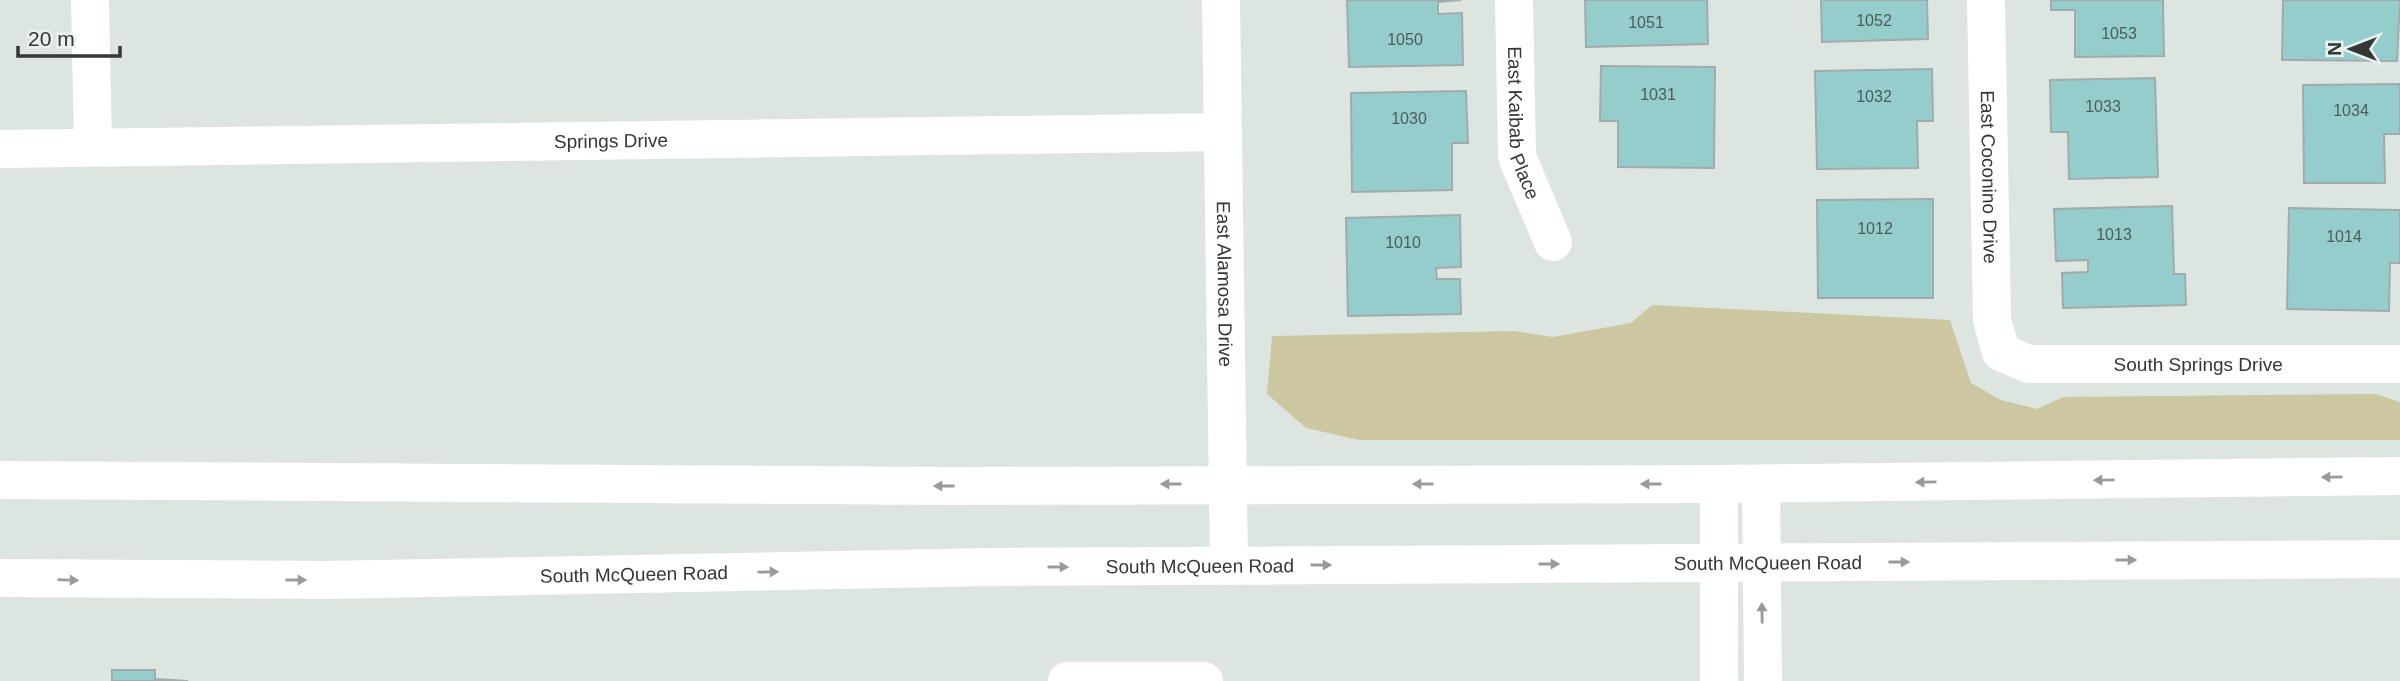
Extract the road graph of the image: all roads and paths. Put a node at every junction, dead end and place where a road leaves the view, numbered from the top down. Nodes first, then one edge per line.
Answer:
1 (90, 0) edge
2 (1221, 0) edge
3 (1514, 0) edge
4 (1986, 0) edge
5 (1223, 132) junction
6 (93, 147) junction
7 (0, 149) edge
8 (1553, 243) dead end
9 (2001, 352) joint
10 (2400, 364) edge
11 (2400, 476) edge
12 (0, 480) edge
13 (1228, 484) junction
14 (1719, 484) junction
15 (1761, 484) junction
16 (2400, 559) edge
17 (1761, 562) junction
18 (1719, 563) junction
19 (1229, 566) junction
20 (0, 578) edge
21 (1067, 681) edge
22 (1204, 681) edge
23 (1719, 681) edge
24 (1763, 681) edge

1 - 6 main road
2 - 5 main road, East Alamosa Drive
3 - 8 main road, East Kaibab Place
4 - 9 main road, East Coconino Drive
5 - 6 main road, Springs Drive
5 - 13 main road, East Alamosa Drive
6 - 7 main road, Springs Drive
9 - 10 main road, South Springs Drive
11 -> 15 main road
13 -> 12 main road
14 -> 13 main road
13 - 19 main road, East Alamosa Drive
14 - 15 main road
14 - 18 main road
15 - 17 main road
17 -> 16 main road, South McQueen Road
17 - 18 main road, South McQueen Road
24 -> 17 main road
19 -> 18 main road, South McQueen Road
18 - 23 main road
20 -> 19 main road, South McQueen Road
21 - 22 main road

